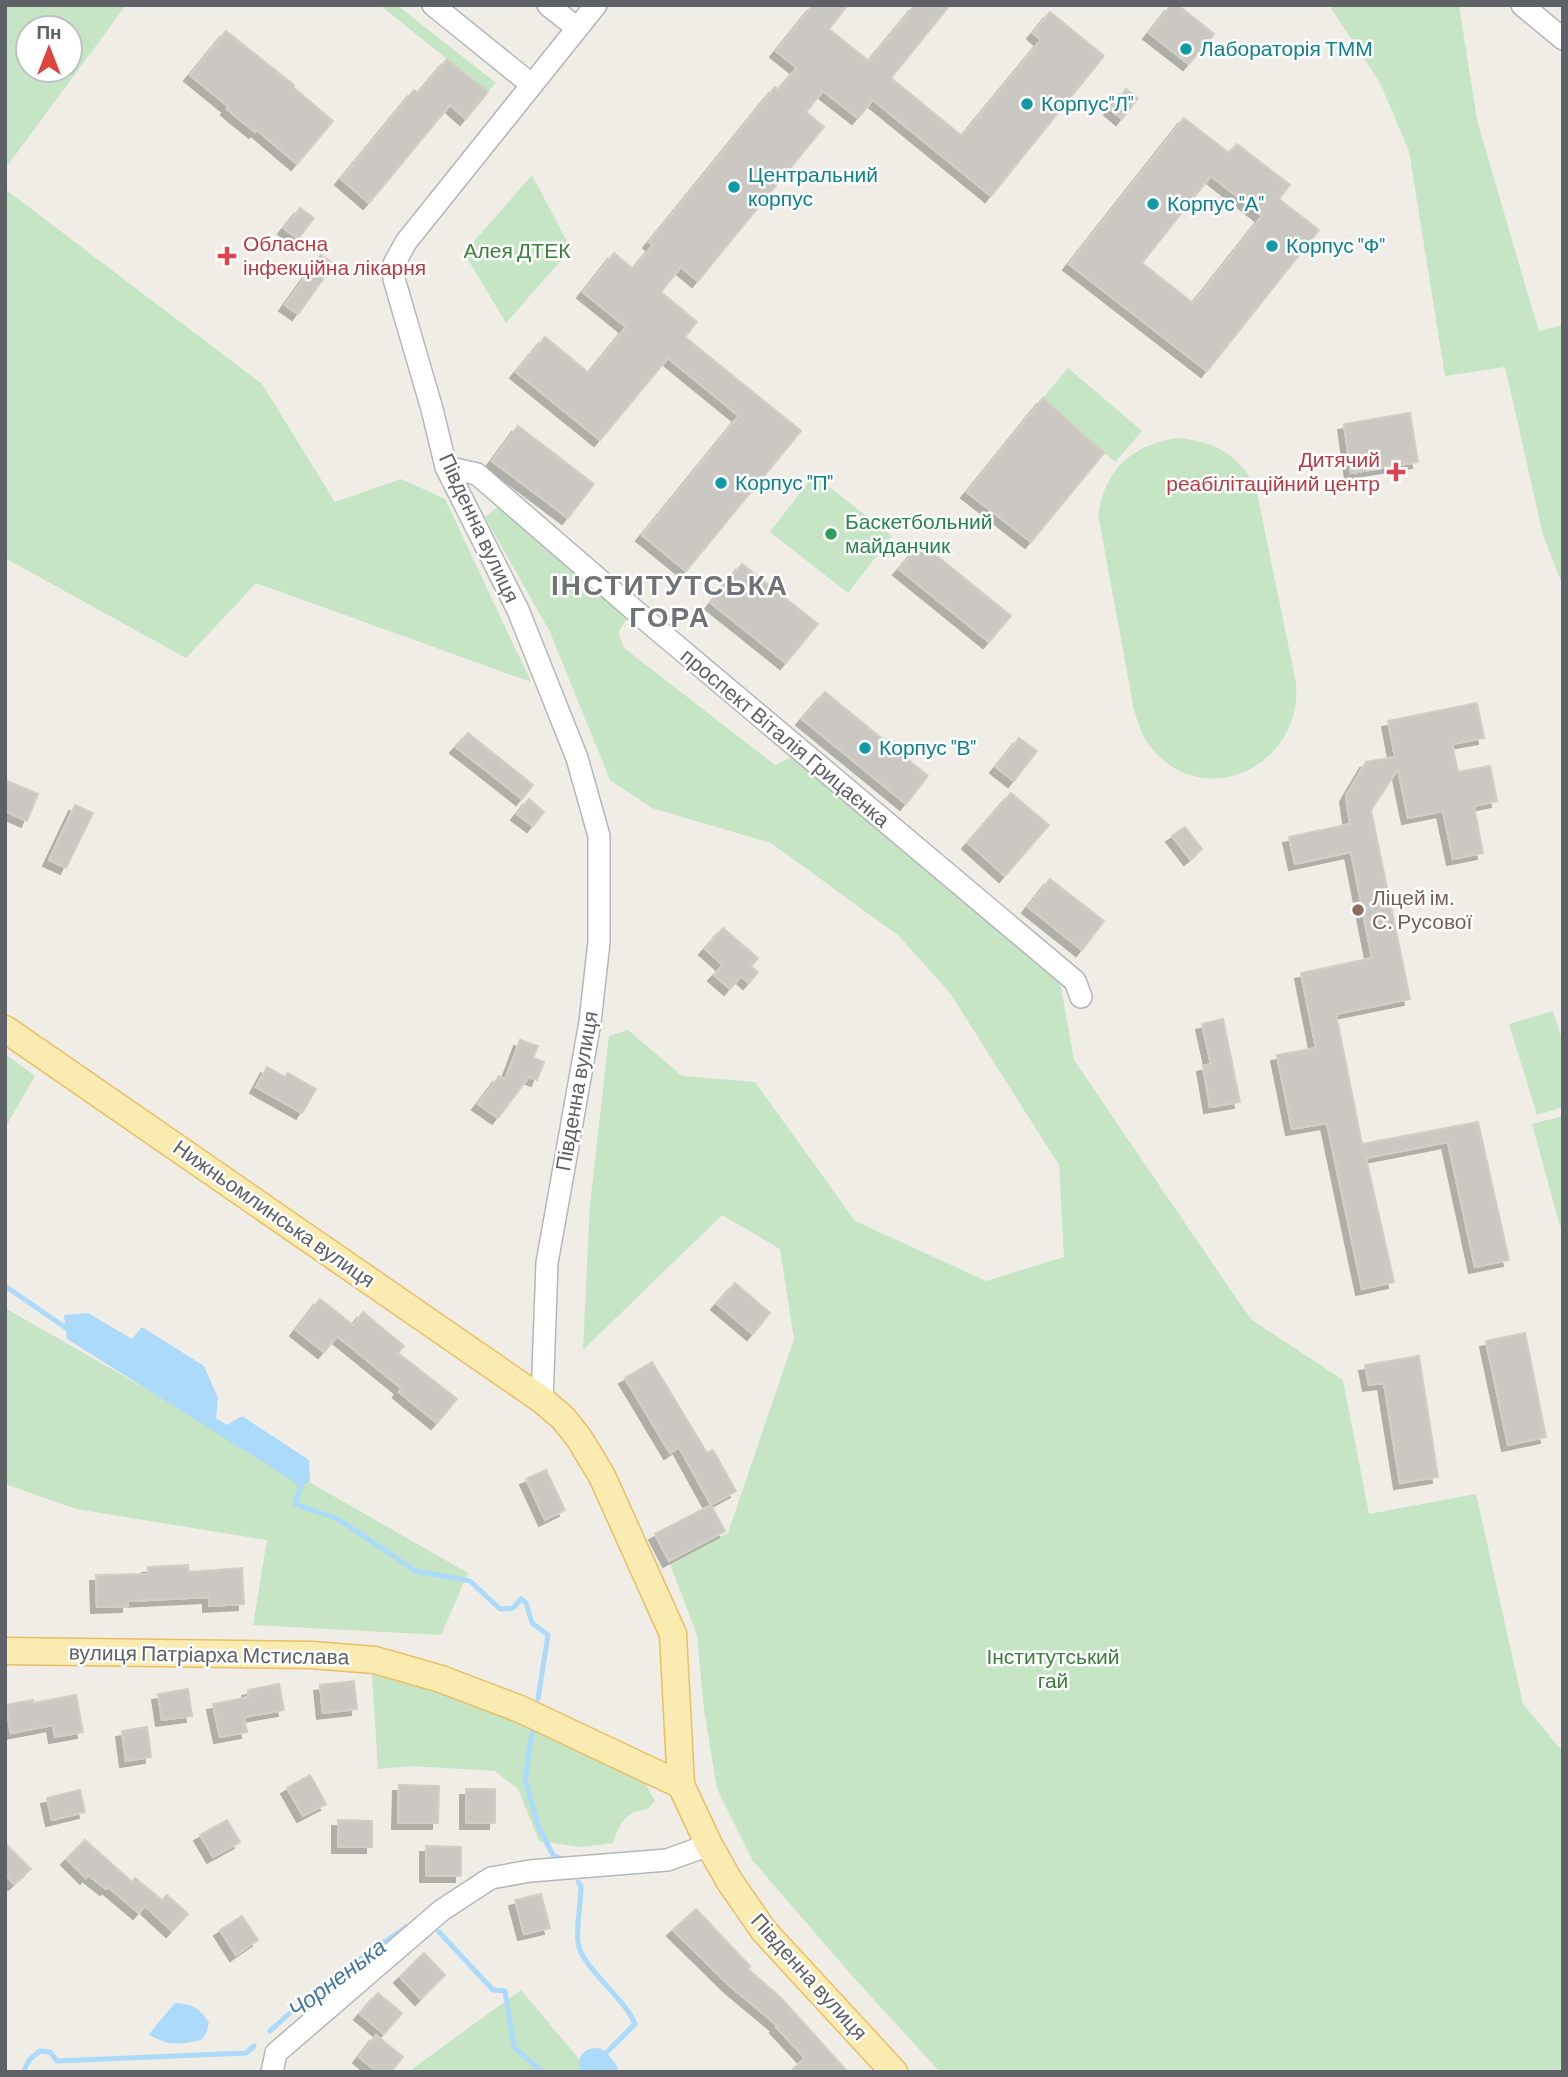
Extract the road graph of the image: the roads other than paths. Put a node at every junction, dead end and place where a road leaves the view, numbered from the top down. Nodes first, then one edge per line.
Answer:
1 (433, 5) edge
2 (548, 5) edge
3 (596, 5) edge
4 (1522, 5) edge
5 (577, 29) junction
6 (1563, 39) edge
7 (532, 85) junction
8 (446, 467) junction
9 (1081, 997) dead end
10 (5, 1029) edge
11 (542, 1400) junction
12 (5, 1651) edge
13 (681, 1785) junction
14 (709, 1844) junction
15 (272, 2072) edge
16 (894, 2072) edge

1 - 7 street
2 - 5 street
3 - 5 street
4 - 6 street
5 - 7 street
7 - 8 street, Південна вулиця
8 - 9 street, проспект Віталія Грицаєнка
8 - 11 street, Південна вулиця
10 - 11 main road, Нижньомлинська вулиця
11 - 13 main road, Південна вулиця
12 - 13 main road, вулиця Патріарха Мстислава
13 - 14 main road, Південна вулиця
14 - 15 street
14 - 16 main road, Південна вулиця

